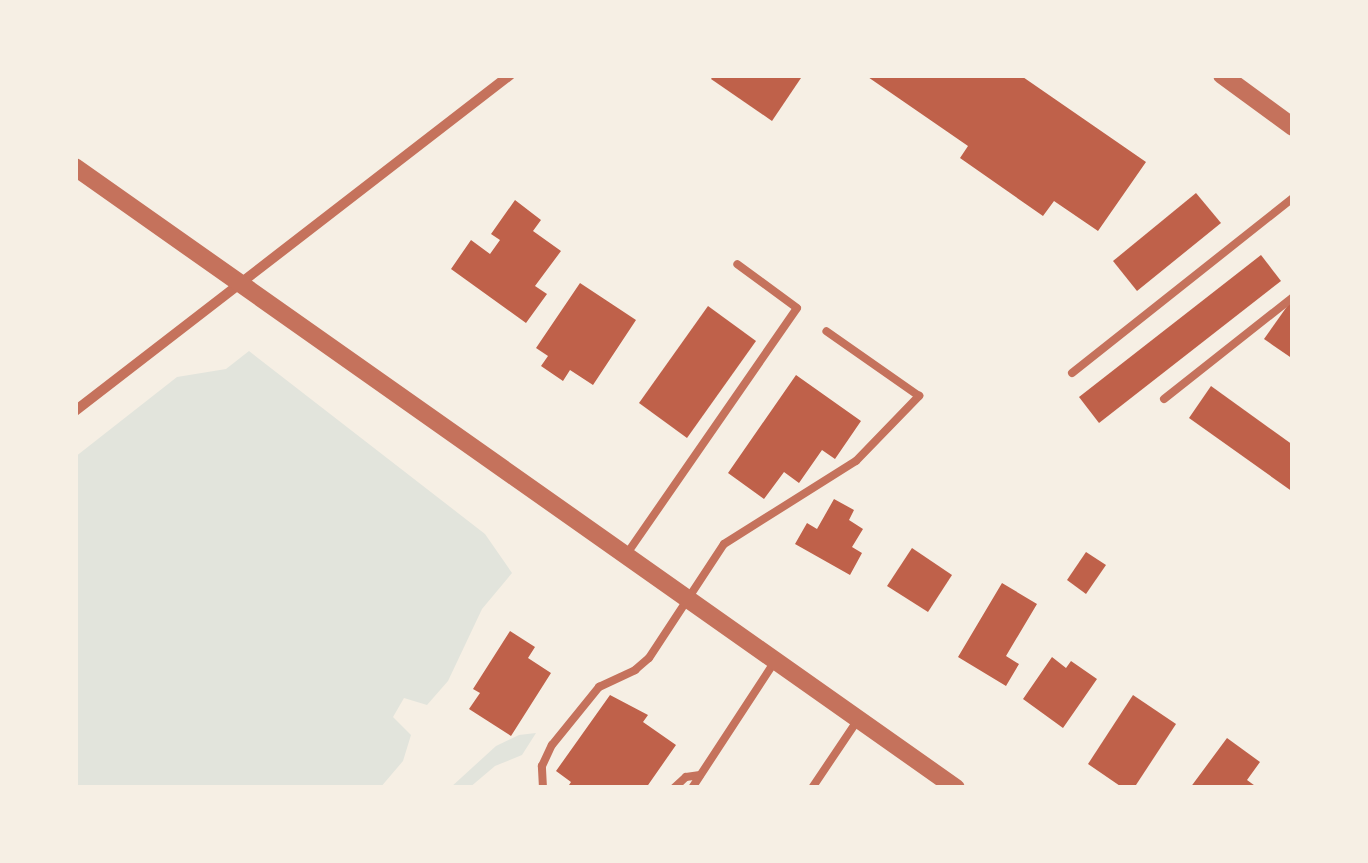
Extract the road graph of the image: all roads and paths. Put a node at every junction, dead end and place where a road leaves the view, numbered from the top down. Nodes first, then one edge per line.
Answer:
1 (510, 75) edge
2 (1222, 75) edge
3 (1293, 127) edge
4 (75, 167) edge
5 (1293, 198) edge
6 (736, 264) dead end
7 (240, 283) junction
8 (1293, 297) edge
9 (826, 331) dead end
10 (1072, 373) dead end
11 (1164, 399) dead end
12 (75, 411) edge
13 (626, 555) junction
14 (688, 598) junction
15 (775, 660) junction
16 (859, 720) junction
17 (700, 774) junction
18 (543, 788) edge
19 (674, 788) edge
20 (692, 788) edge
21 (812, 788) edge
22 (956, 788) edge

1 - 7 street
2 - 3 street
4 - 7 street
5 - 10 lane
6 - 13 lane
7 - 12 street
7 - 13 street
8 - 11 lane
9 - 14 lane
13 - 14 street
14 - 15 street
14 - 18 lane
15 - 16 street
15 - 17 lane
16 - 21 lane
16 - 22 street
17 - 19 lane
17 - 20 lane

